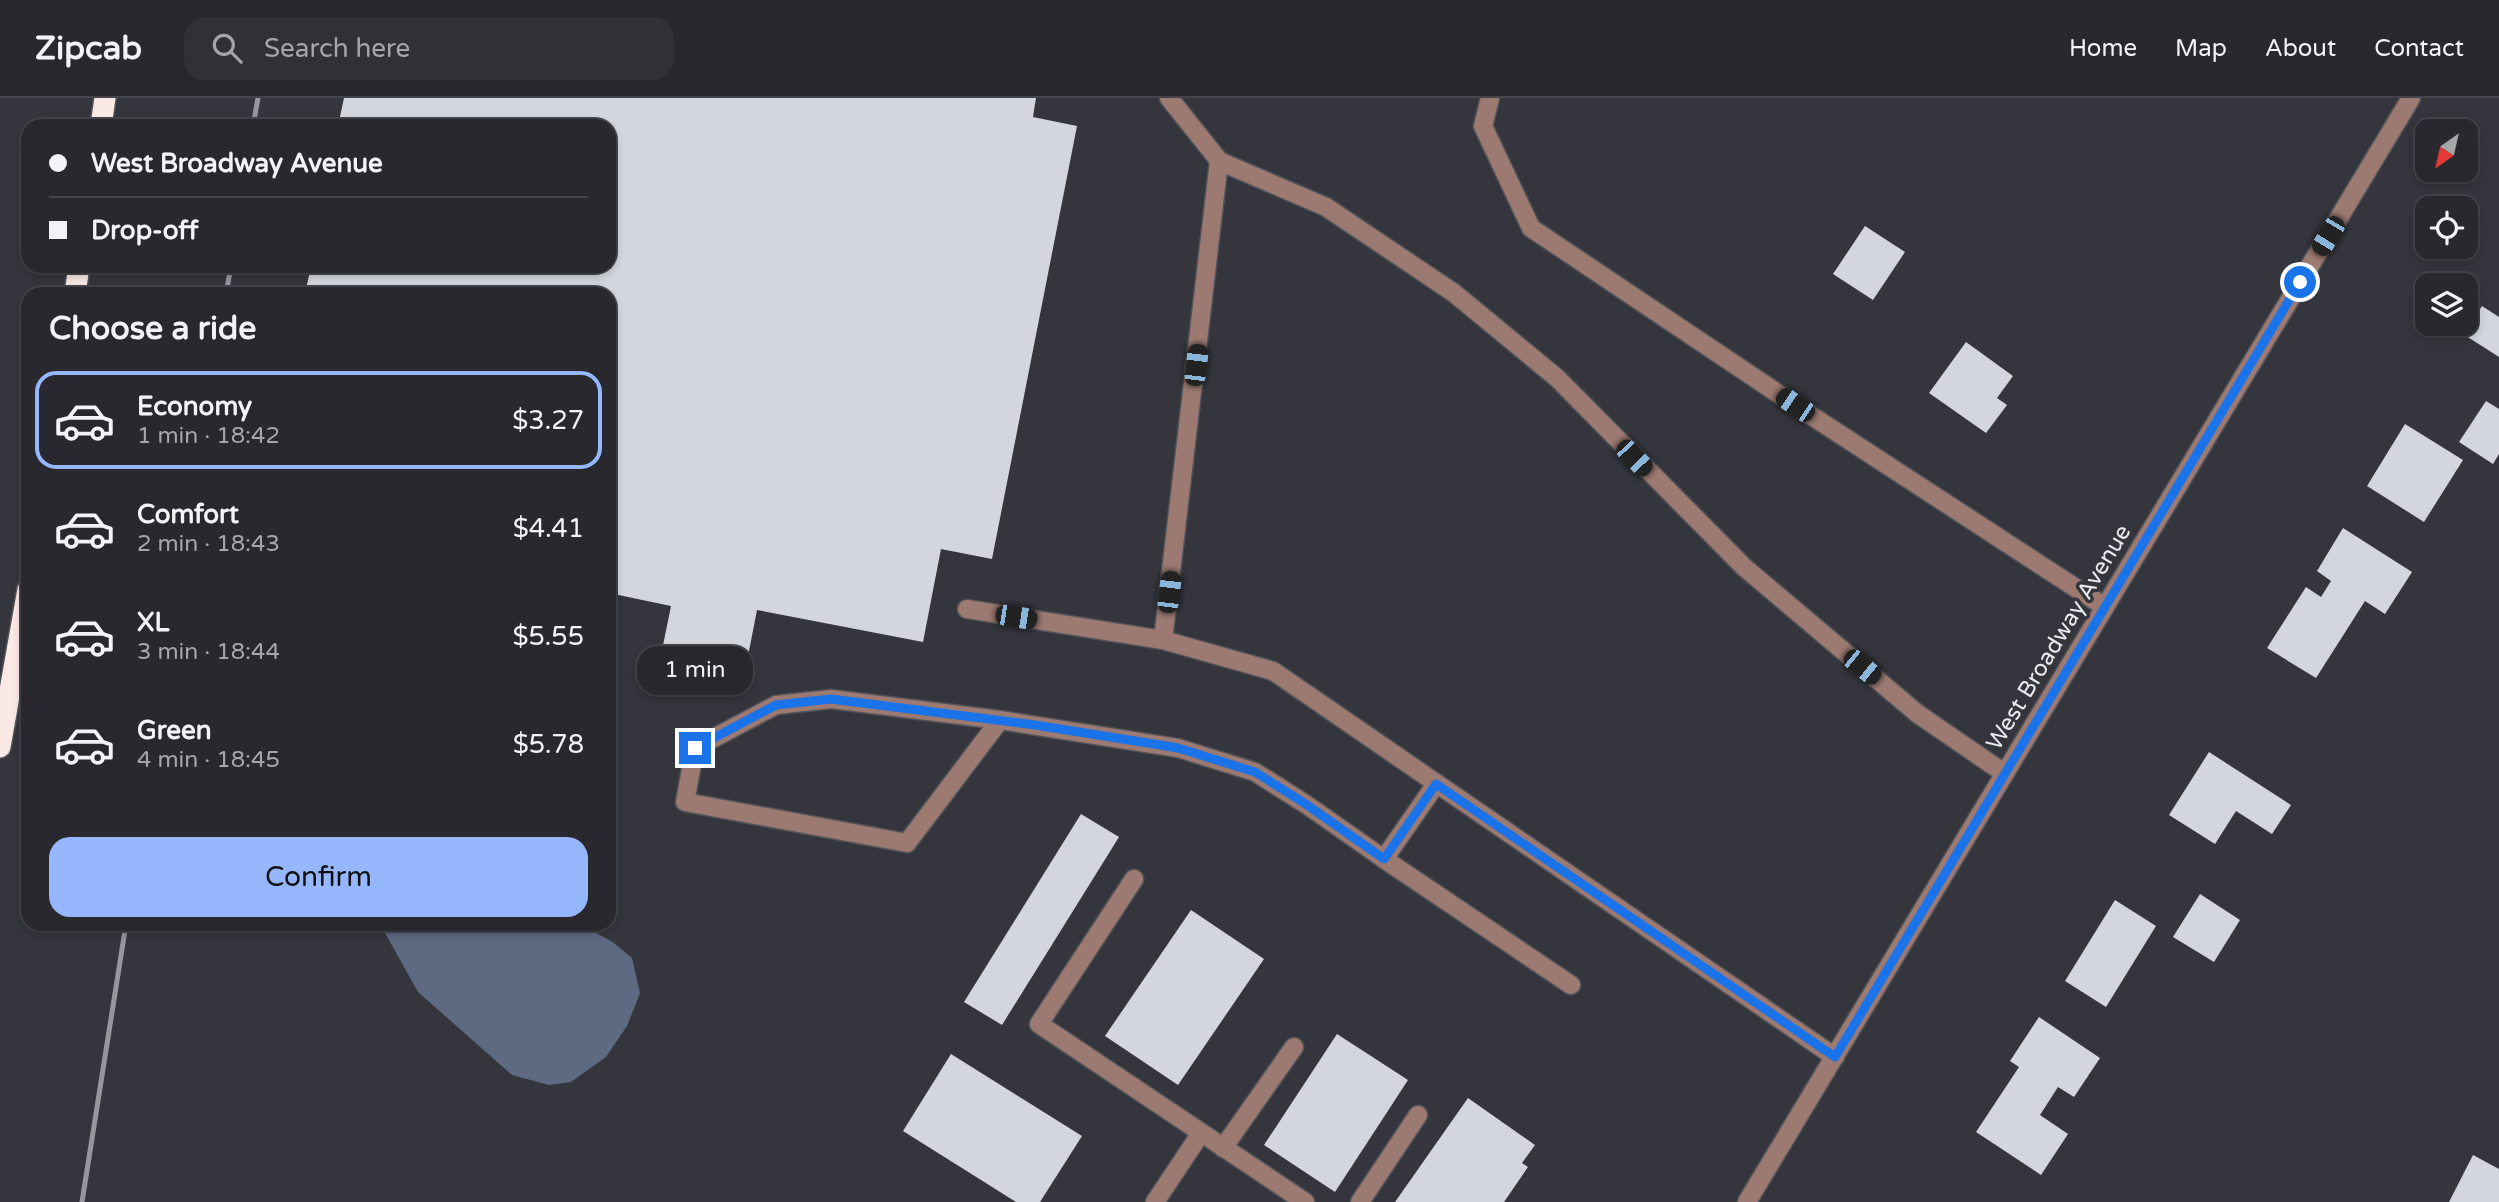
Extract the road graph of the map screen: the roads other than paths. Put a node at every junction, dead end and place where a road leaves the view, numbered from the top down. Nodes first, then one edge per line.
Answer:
1 (106, 98) edge
2 (1169, 98) edge
3 (1490, 98) edge
4 (2412, 98) edge
5 (102, 119) edge
6 (1221, 163) junction
7 (2105, 607) junction
8 (967, 609) dead end
9 (21, 628) edge
10 (1163, 640) junction
11 (1000, 720) junction
12 (0, 747) edge
13 (2004, 774) junction
14 (1436, 784) junction
15 (1384, 859) junction
16 (1134, 879) dead end
17 (1571, 985) dead end
18 (1294, 1047) dead end
19 (1835, 1057) junction
20 (1419, 1115) dead end
21 (1201, 1133) junction
22 (1223, 1148) junction
23 (1155, 1202) edge
24 (1304, 1202) edge
25 (1360, 1202) edge
26 (1747, 1202) edge

1 - 5 highway
2 - 6 street
3 - 7 street
4 - 7 street, West Broadway Avenue
6 - 10 street
6 - 13 street
7 - 13 street, West Broadway Avenue
8 - 10 street
9 - 12 highway
10 - 14 street
11 - 11 street
11 - 15 street
13 - 19 street, West Broadway Avenue
14 - 15 street
14 - 19 street
15 - 17 street
16 - 21 street
18 - 22 street
19 - 26 street, West Broadway Avenue
20 - 25 street
21 - 22 street
21 - 23 street
22 - 24 street

